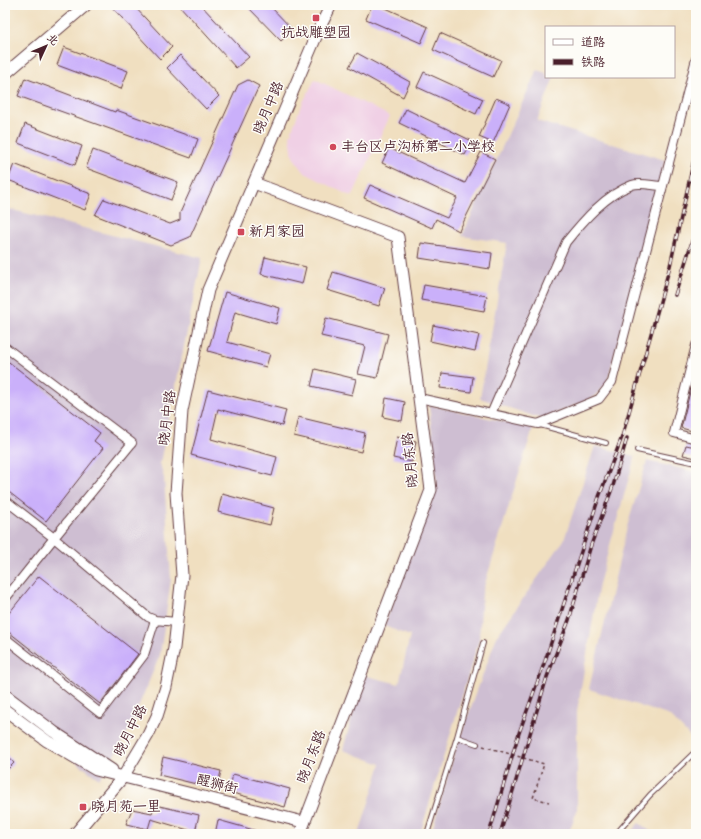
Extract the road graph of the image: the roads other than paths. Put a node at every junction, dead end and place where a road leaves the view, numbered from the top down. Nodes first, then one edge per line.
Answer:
1 (86, 5) edge
2 (331, 5) edge
3 (696, 59) edge
4 (5, 74) edge
5 (254, 183) junction
6 (663, 186) junction
7 (696, 345) edge
8 (5, 346) edge
9 (419, 398) junction
10 (491, 414) junction
11 (538, 424) junction
12 (696, 439) edge
13 (606, 443) dead end
14 (637, 450) dead end
15 (696, 463) edge
16 (5, 500) edge
17 (54, 538) junction
18 (5, 598) edge
19 (155, 620) junction
20 (177, 622) junction
21 (5, 638) edge
22 (483, 643) dead end
23 (5, 695) edge
24 (5, 710) edge
25 (457, 737) junction
26 (477, 744) road end
27 (696, 751) edge
28 (123, 777) junction
29 (303, 822) junction
30 (75, 834) edge
31 (300, 834) edge
32 (427, 834) edge
33 (616, 834) edge

1 - 4 street
2 - 5 street, 晓月中路
3 - 6 street
5 - 9 street, 晓月东路
5 - 20 street, 晓月中路
6 - 10 street
6 - 11 street
7 - 12 street
8 - 17 street
9 - 10 street
9 - 29 street, 晓月东路
10 - 11 street
11 - 13 lane
14 - 15 lane
16 - 17 street
17 - 18 street
17 - 19 street
19 - 20 street
19 - 21 street
20 - 28 street, 晓月中路
22 - 25 lane
23 - 28 street, 醒狮街
24 - 28 street, 醒狮街
25 - 26 lane
25 - 32 lane
27 - 33 lane
28 - 29 street, 醒狮街
28 - 30 street, 晓月中路
29 - 31 street, 晓月东路

